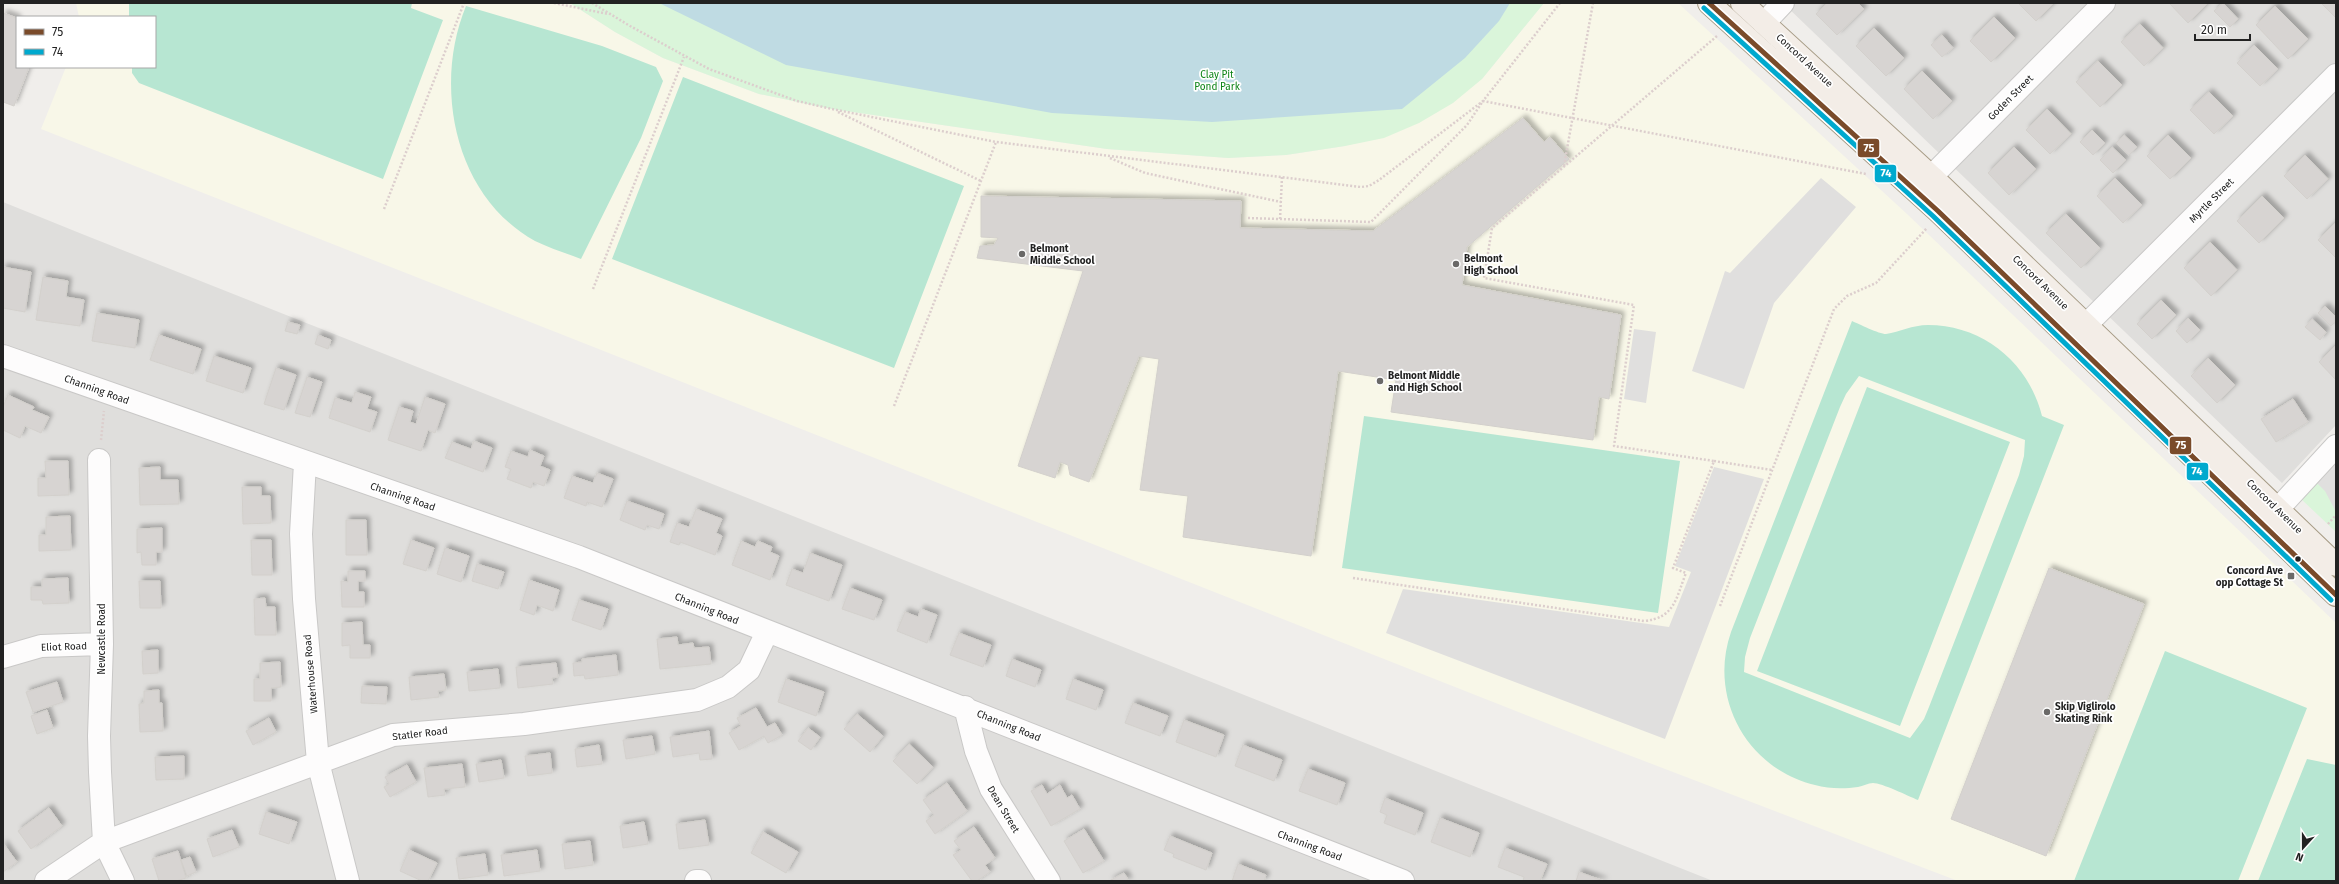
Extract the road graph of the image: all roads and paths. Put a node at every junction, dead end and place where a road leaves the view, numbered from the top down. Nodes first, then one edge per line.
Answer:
1 (464, 3) edge
2 (554, 3) edge
3 (592, 3) edge
4 (1560, 3) edge
5 (1593, 3) edge
6 (1709, 3) edge
7 (1742, 3) edge
8 (1783, 3) edge
9 (2104, 3) edge
10 (610, 15) junction
11 (1764, 22) junction
12 (1717, 36) dead end
13 (684, 57) junction
14 (2336, 75) edge
15 (1483, 102) junction
16 (832, 109) junction
17 (1572, 118) junction
18 (1612, 126) junction
19 (996, 142) junction
20 (1106, 156) junction
21 (1564, 167) junction
22 (1868, 174) dead end
23 (1282, 177) junction
24 (981, 181) junction
25 (1924, 184) junction
26 (1281, 202) junction
27 (384, 209) dead end
28 (1248, 218) dead end
29 (1280, 219) junction
30 (1927, 228) dead end
31 (593, 290) dead end
32 (2086, 325) junction
33 (3, 356) edge
34 (106, 393) junction
35 (894, 406) dead end
36 (2336, 446) edge
37 (99, 460) joint
38 (1714, 461) junction
39 (305, 462) junction
40 (1772, 470) junction
41 (2278, 508) junction
42 (2336, 515) edge
43 (2328, 524) dead end
44 (2263, 525) junction
45 (2336, 565) edge
46 (1353, 578) dead end
47 (2336, 595) edge
48 (1720, 606) dead end
49 (767, 632) junction
50 (102, 644) junction
51 (3, 657) edge
52 (965, 707) junction
53 (318, 762) junction
54 (104, 842) junction
55 (46, 881) edge
56 (123, 881) edge
57 (348, 881) edge
58 (696, 881) edge
59 (700, 881) edge
60 (1049, 881) edge
61 (1403, 881) edge

1 - 27 path
2 - 10 path
3 - 10 path
4 - 15 path
5 - 17 path
6 - 25 main road, Concord Avenue
7 - 11 main road, Concord Avenue
8 - 11 street
9 - 25 street, Goden Street
10 - 13 path
11 - 25 main road, Concord Avenue
12 - 18 path
13 - 16 path
13 - 31 path
14 - 32 street, Myrtle Street
15 - 17 path
15 - 23 path
15 - 29 path
16 - 19 path
16 - 24 path
17 - 18 path
17 - 21 path
18 - 21 path
18 - 22 path
19 - 20 path
19 - 24 path
20 - 23 path
20 - 26 path
21 - 38 path
23 - 26 path
24 - 35 path
25 - 32 main road, Concord Avenue
25 - 44 main road, Concord Avenue
26 - 29 path
28 - 29 path
30 - 40 path
32 - 41 main road, Concord Avenue
33 - 34 street, Channing Road
34 - 37 path
34 - 39 street, Channing Road
36 - 41 street
37 - 50 street, Newcastle Road
38 - 40 path
38 - 46 path
39 - 49 street, Channing Road
39 - 53 street, Waterhouse Road
40 - 48 path
41 - 44 street
41 - 45 main road, Concord Avenue
42 - 43 path
44 - 47 main road, Concord Avenue
49 - 52 street, Channing Road
49 - 53 street, Statler Road
50 - 51 street, Eliot Road
50 - 54 street, Newcastle Road
52 - 60 street, Dean Street
52 - 61 street, Channing Road
53 - 54 street, Statler Road
53 - 57 street, Waterhouse Road
54 - 55 street, Statler Road
54 - 56 street, Newcastle Road
58 - 59 street

